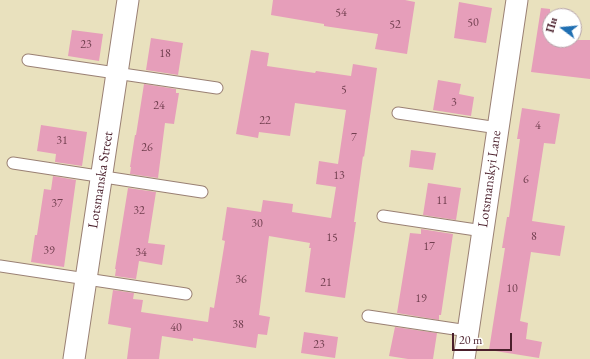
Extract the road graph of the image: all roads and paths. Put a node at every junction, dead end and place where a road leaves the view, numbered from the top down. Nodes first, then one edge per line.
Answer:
1 (128, 0) edge
2 (517, 0) edge
3 (28, 60) dead end
4 (118, 73) junction
5 (217, 88) dead end
6 (398, 113) dead end
7 (498, 128) junction
8 (13, 163) dead end
9 (102, 176) junction
10 (202, 192) dead end
11 (383, 216) dead end
12 (483, 231) junction
13 (0, 266) edge
14 (86, 279) junction
15 (186, 294) dead end
16 (368, 316) dead end
17 (468, 331) junction
18 (74, 359) edge
19 (464, 359) edge

1 - 4 street, Lotsmanska Street
2 - 7 street, Lotsmanskyi Lane
3 - 4 lane
4 - 5 lane
4 - 9 street, Lotsmanska Street
6 - 7 lane
7 - 12 street, Lotsmanskyi Lane
8 - 9 lane
9 - 10 lane
9 - 14 street, Lotsmanska Street
11 - 12 lane
12 - 17 street, Lotsmanskyi Lane
13 - 14 lane
14 - 15 lane
14 - 18 street, Lotsmanska Street
16 - 17 lane
17 - 19 street, Lotsmanskyi Lane

